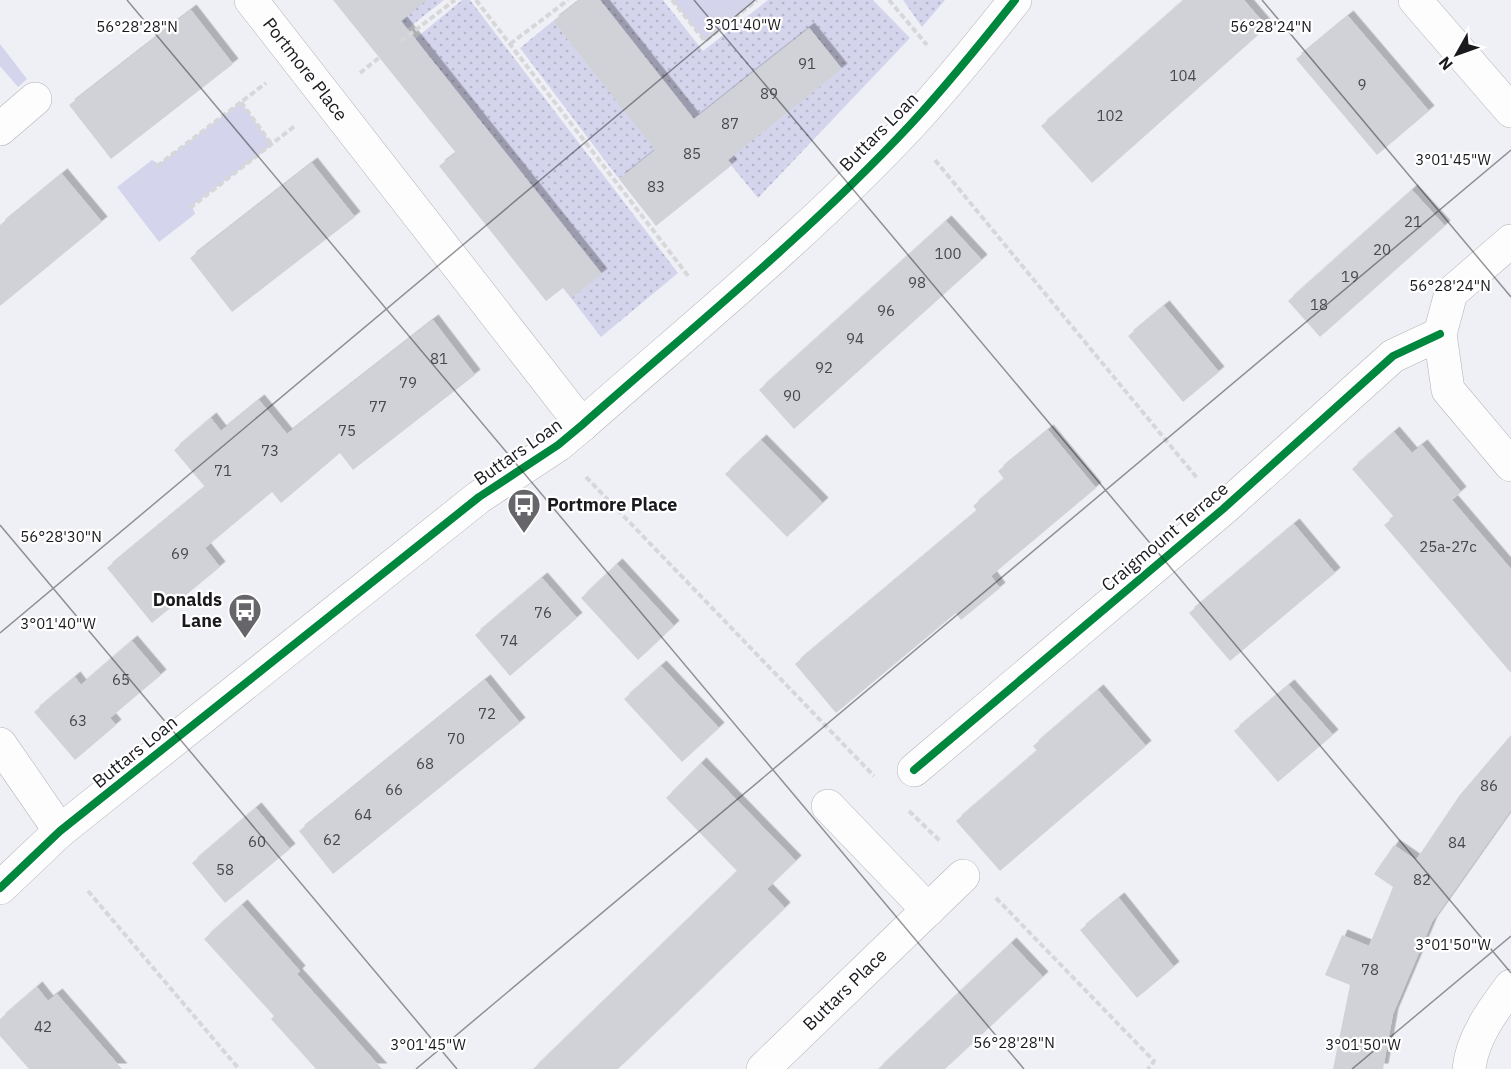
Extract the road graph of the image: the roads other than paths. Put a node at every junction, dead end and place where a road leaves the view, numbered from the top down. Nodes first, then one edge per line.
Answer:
1 (251, 0) edge
2 (1015, 0) edge
3 (1415, 0) edge
4 (35, 99) dead end
5 (1511, 111) edge
6 (0, 129) edge
7 (1511, 241) edge
8 (1440, 334) junction
9 (570, 435) junction
10 (1511, 465) edge
11 (0, 744) edge
12 (914, 770) dead end
13 (828, 806) dead end
14 (60, 831) junction
15 (963, 876) dead end
16 (0, 888) edge
17 (928, 910) junction
18 (1511, 986) edge
19 (763, 1069) edge
20 (1469, 1069) edge

1 - 9 street, Portmore Place
2 - 9 street, Buttars Loan
3 - 5 street
4 - 6 street
7 - 8 street
8 - 10 street
8 - 12 street, Craigmount Terrace
9 - 14 street, Buttars Loan
11 - 14 street
13 - 17 street
14 - 16 street, Buttars Loan
15 - 17 street, Buttars Place
17 - 19 street, Buttars Place
18 - 20 street

